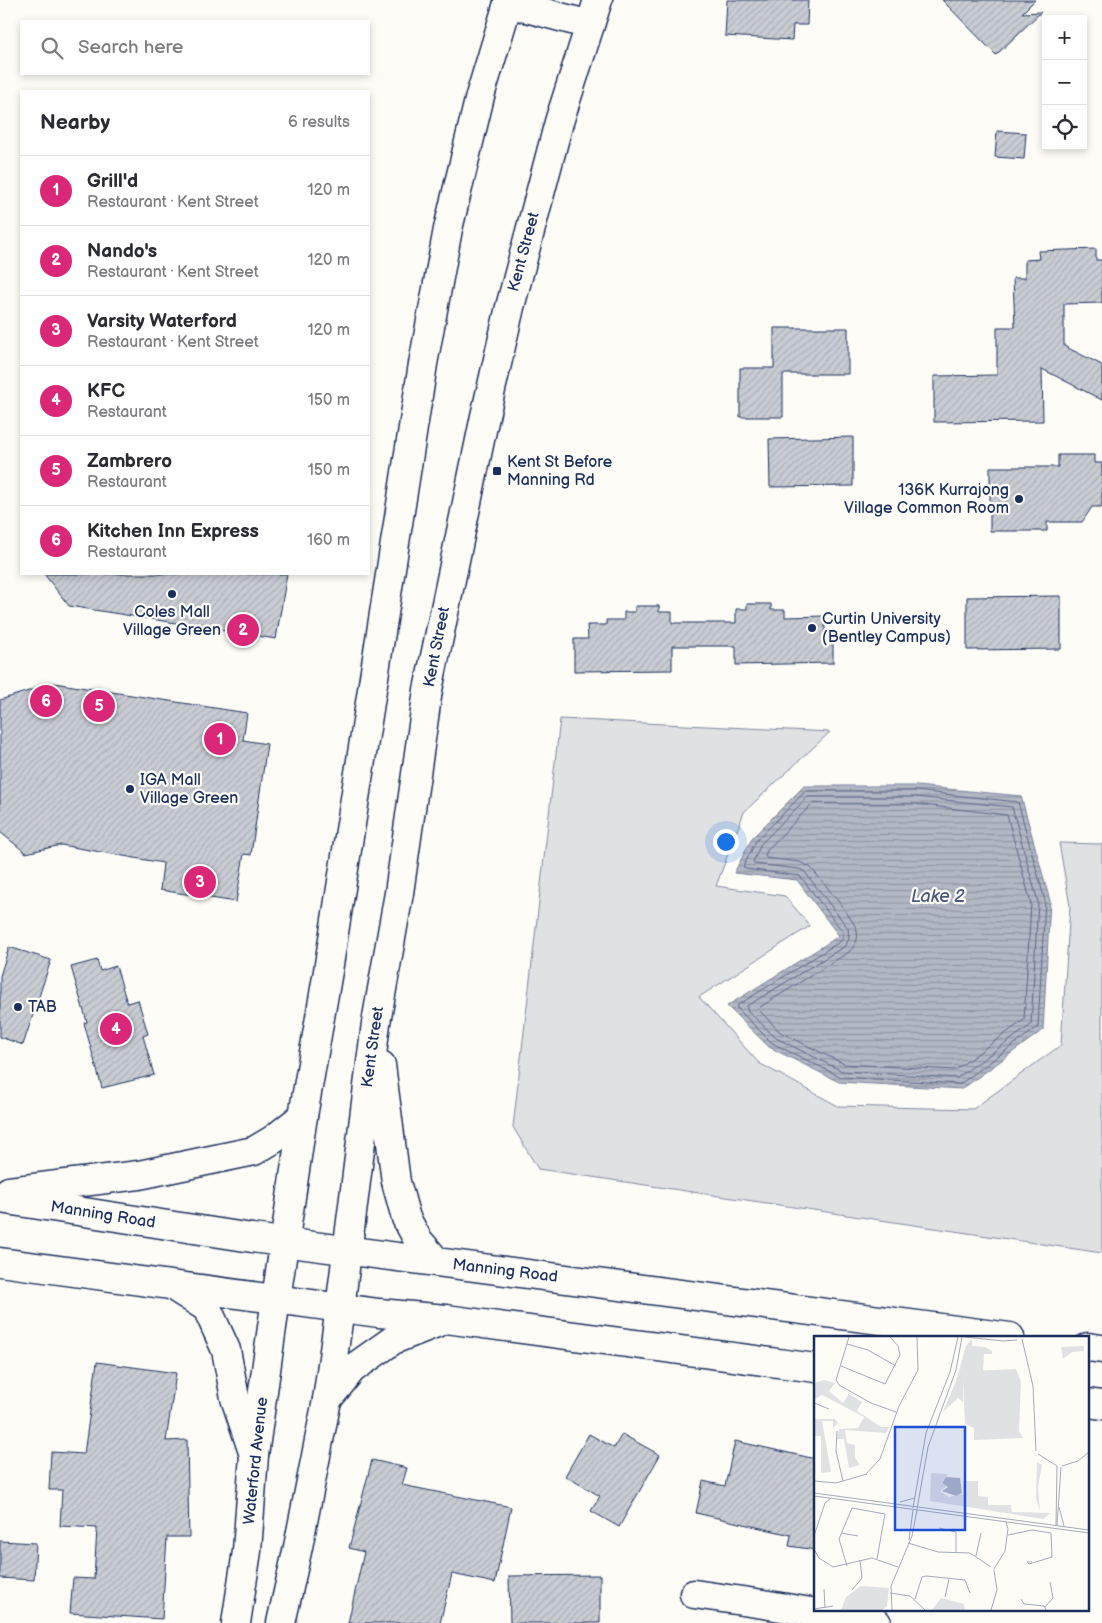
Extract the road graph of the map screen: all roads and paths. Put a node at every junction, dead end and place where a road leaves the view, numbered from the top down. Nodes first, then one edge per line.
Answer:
1 (509, 1) edge
2 (594, 12) edge
3 (376, 1023) junction
4 (303, 1116) junction
5 (0, 1192) edge
6 (0, 1200) edge
7 (285, 1242) junction
8 (348, 1251) junction
9 (0, 1262) edge
10 (436, 1262) junction
11 (169, 1285) junction
12 (276, 1299) junction
13 (340, 1308) junction
14 (446, 1319) junction
15 (1002, 1336) edge
16 (814, 1368) edge
17 (327, 1400) junction
18 (254, 1455) junction
19 (694, 1594) dead end
20 (236, 1623) edge
21 (281, 1623) edge
22 (877, 1623) edge

1 - 2 main road
1 - 4 main road
2 - 3 main road, Kent Street
3 - 8 main road, Kent Street
3 - 10 main road
4 - 5 main road
4 - 7 main road
6 - 7 main road, Manning Road
7 - 8 main road, Manning Road
7 - 12 main road
8 - 10 main road, Manning Road
8 - 13 main road, Kent Street
9 - 11 main road
10 - 15 main road, Manning Road
11 - 12 main road
11 - 18 main road
12 - 13 main road
12 - 18 main road, Waterford Avenue
13 - 14 main road
13 - 17 main road
14 - 16 main road
14 - 17 main road
17 - 21 main road
18 - 20 main road, Waterford Avenue
19 - 22 main road

